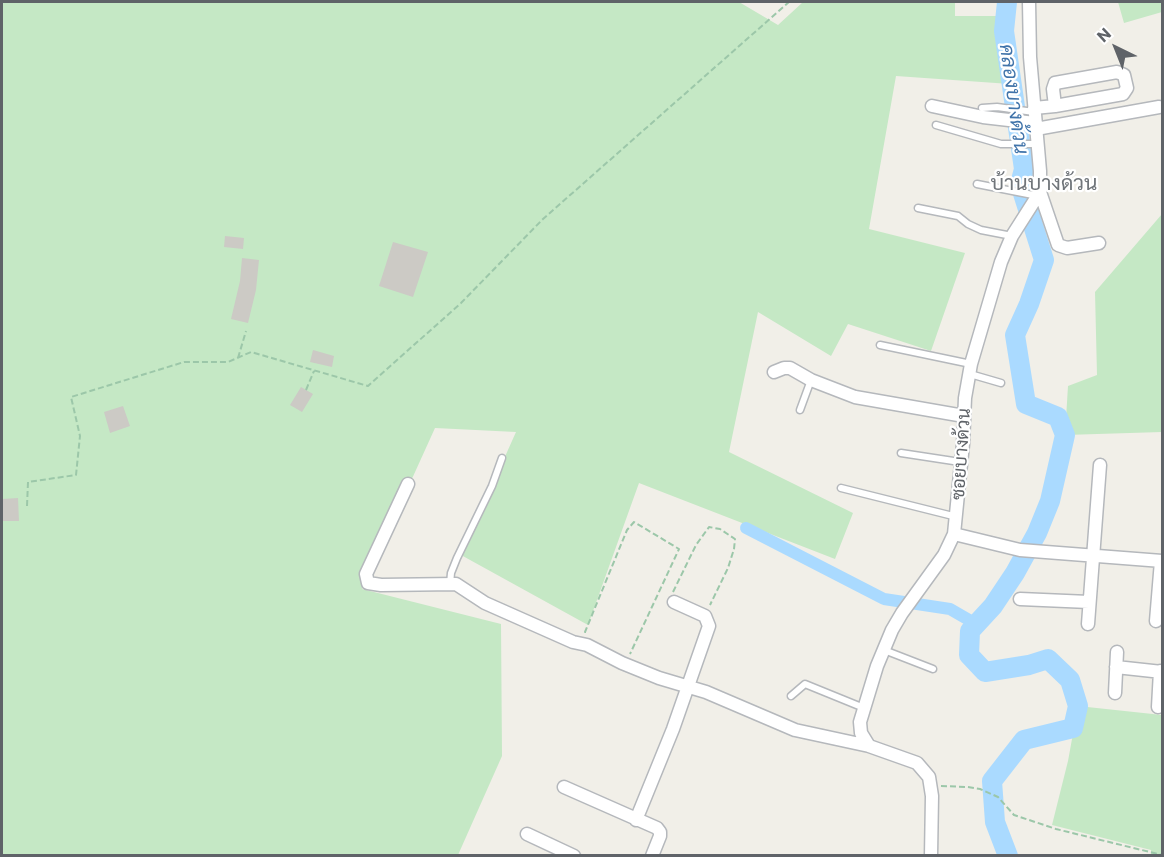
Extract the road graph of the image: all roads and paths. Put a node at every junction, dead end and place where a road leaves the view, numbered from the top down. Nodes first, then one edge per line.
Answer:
1 (789, 2) edge
2 (1029, 2) edge
3 (932, 106) dead end
4 (1054, 106) junction
5 (1159, 107) dead end
6 (982, 108) dead end
7 (1031, 117) junction
8 (936, 125) dead end
9 (1033, 144) junction
10 (977, 184) dead end
11 (1035, 196) junction
12 (918, 208) dead end
13 (1015, 232) junction
14 (1099, 243) dead end
15 (246, 331) dead end
16 (880, 345) dead end
17 (238, 358) junction
18 (970, 369) junction
19 (314, 370) junction
20 (774, 372) dead end
21 (811, 380) junction
22 (1001, 383) dead end
23 (306, 390) dead end
24 (800, 410) dead end
25 (964, 416) junction
26 (901, 453) dead end
27 (502, 458) dead end
28 (960, 462) junction
29 (1100, 465) dead end
30 (408, 484) dead end
31 (841, 488) dead end
32 (27, 506) dead end
33 (957, 517) junction
34 (954, 534) junction
35 (1094, 556) junction
36 (1162, 561) edge
37 (450, 584) junction
38 (1020, 599) dead end
39 (674, 602) joint
40 (1089, 602) junction
41 (705, 616) junction
42 (1156, 621) dead end
43 (1089, 624) dead end
44 (594, 636) dead end
45 (883, 649) junction
46 (1117, 652) dead end
47 (622, 663) junction
48 (1116, 667) junction
49 (933, 669) dead end
50 (1161, 672) edge
51 (687, 687) junction
52 (1115, 693) dead end
53 (791, 696) dead end
54 (1158, 707) dead end
55 (864, 708) junction
56 (869, 746) junction
57 (930, 786) junction
58 (564, 788) dead end
59 (636, 820) junction
60 (527, 834) dead end
61 (574, 855) edge
62 (652, 855) edge
63 (931, 855) edge
64 (1162, 855) edge

1 - 19 path
2 - 7 street
3 - 7 street
4 - 4 street
4 - 7 street
5 - 7 street
6 - 7 lane
7 - 9 street
8 - 9 lane
9 - 11 street
10 - 11 lane
11 - 13 street, ซอยบางด้วน
11 - 14 street
12 - 13 lane
13 - 18 street, ซอยบางด้วน
15 - 17 path
16 - 18 lane
17 - 19 path
17 - 32 path
18 - 22 lane
18 - 25 street, ซอยบางด้วน
19 - 23 path
20 - 21 street
21 - 24 lane
21 - 25 street
25 - 28 street, ซอยบางด้วน
26 - 28 lane
27 - 37 lane
28 - 33 street, ซอยบางด้วน
29 - 35 street
30 - 37 street
31 - 33 lane
33 - 34 street, ซอยบางด้วน
34 - 35 street
34 - 45 street, ซอยบางด้วน
35 - 36 street
35 - 40 street
36 - 42 street
37 - 47 street
38 - 40 street
39 - 41 street
39 - 41 path
40 - 43 street
41 - 51 street
44 - 47 path
45 - 49 lane
45 - 55 street, ซอยบางด้วน
46 - 48 street
47 - 51 street
48 - 50 street
48 - 52 street
50 - 54 street
51 - 56 street
51 - 59 street
53 - 55 lane
55 - 56 street, ซอยบางด้วน
56 - 57 street
57 - 63 street
57 - 64 path
58 - 59 street
59 - 62 street
60 - 61 street

